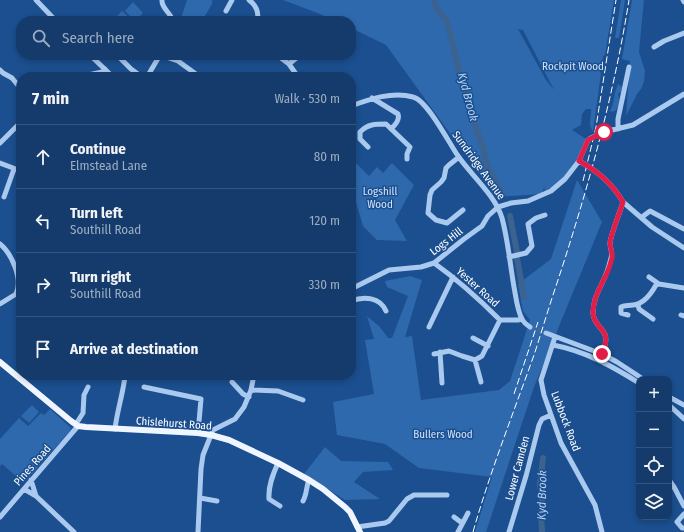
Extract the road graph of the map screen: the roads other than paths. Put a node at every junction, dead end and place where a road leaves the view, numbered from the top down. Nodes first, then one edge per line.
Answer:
1 (36, 0) edge
2 (162, 0) edge
3 (232, 0) edge
4 (248, 0) edge
5 (226, 11) dead end
6 (51, 16) edge
7 (171, 16) edge
8 (257, 16) edge
9 (684, 33) edge
10 (654, 47) dead end
11 (95, 60) edge
12 (122, 60) edge
13 (157, 60) edge
14 (173, 60) edge
15 (284, 60) edge
16 (294, 60) edge
17 (289, 64) junction
18 (629, 67) dead end
19 (105, 69) junction
20 (0, 70) edge
21 (101, 72) edge
22 (108, 72) edge
23 (135, 72) edge
24 (150, 72) edge
25 (193, 72) edge
26 (295, 72) edge
27 (16, 83) edge
28 (684, 94) edge
29 (372, 98) junction
30 (356, 104) edge
31 (16, 127) edge
32 (391, 129) junction
33 (618, 129) junction
34 (0, 143) edge
35 (368, 147) dead end
36 (459, 157) junction
37 (407, 159) dead end
38 (579, 161) junction
39 (0, 163) edge
40 (14, 169) joint
41 (4, 197) dead end
42 (623, 202) junction
43 (498, 206) junction
44 (463, 210) dead end
45 (545, 215) dead end
46 (642, 217) junction
47 (684, 229) edge
48 (0, 244) edge
49 (684, 248) edge
50 (509, 256) junction
51 (434, 263) junction
52 (16, 275) edge
53 (453, 276) junction
54 (649, 277) dead end
55 (659, 284) junction
56 (356, 286) edge
57 (684, 288) edge
58 (16, 294) edge
59 (356, 300) edge
60 (0, 304) edge
61 (638, 304) junction
62 (386, 308) dead end
63 (628, 315) dead end
64 (522, 319) junction
65 (500, 320) junction
66 (653, 320) dead end
67 (429, 327) dead end
68 (530, 327) tunnel mouth
69 (546, 333) tunnel mouth
70 (555, 337) junction
71 (473, 338) dead end
72 (553, 345) junction
73 (488, 346) junction
74 (440, 352) junction
75 (434, 354) dead end
76 (602, 354) junction
77 (475, 360) junction
78 (0, 362) edge
79 (16, 373) edge
80 (638, 376) edge
81 (25, 380) edge
82 (125, 380) edge
83 (253, 380) edge
84 (636, 381) edge
85 (481, 382) dead end
86 (236, 383) dead end
87 (442, 383) dead end
88 (88, 387) dead end
89 (144, 387) dead end
90 (251, 390) junction
91 (249, 396) junction
92 (672, 399) edge
93 (303, 400) dead end
94 (684, 405) edge
95 (672, 408) edge
96 (551, 415) junction
97 (684, 419) edge
98 (77, 425) junction
99 (115, 429) junction
100 (198, 433) junction
101 (211, 434) junction
102 (278, 462) junction
103 (31, 480) junction
104 (309, 480) junction
105 (672, 484) edge
106 (24, 489) junction
107 (447, 494) dead end
108 (36, 496) junction
109 (200, 498) junction
110 (217, 501) dead end
111 (303, 501) dead end
112 (280, 506) dead end
113 (684, 506) edge
114 (468, 513) dead end
115 (684, 514) edge
116 (0, 517) edge
117 (454, 517) dead end
118 (462, 523) junction
119 (684, 528) edge
120 (359, 529) edge
121 (74, 532) edge
122 (198, 532) edge
123 (458, 532) edge
124 (509, 532) edge
125 (602, 532) edge

1 - 6 street
2 - 7 street
3 - 5 street
4 - 8 street
9 - 10 street
11 - 19 street
12 - 23 street
13 - 24 street
14 - 25 street
15 - 17 street
16 - 17 street
17 - 26 street
18 - 33 street
19 - 21 street
19 - 22 street
20 - 27 street
28 - 33 street
29 - 30 street, Sundridge Avenue
29 - 32 street
29 - 36 street, Sundridge Avenue
31 - 34 street
32 - 35 street
32 - 37 street
33 - 38 street
36 - 43 street, Sundridge Avenue
36 - 44 street
38 - 42 street
38 - 43 street
39 - 40 street
40 - 41 street
42 - 46 street
42 - 76 street
43 - 50 street, Sundridge Avenue
43 - 51 street, Logs Hill
45 - 50 street
46 - 47 street
46 - 49 street
48 - 52 street
50 - 64 street, Sundridge Avenue
51 - 53 street, Yester Road
51 - 56 street, Logs Hill
53 - 65 street, Yester Road
53 - 67 street
54 - 55 street
55 - 57 street
55 - 61 street
58 - 60 street
59 - 62 street
61 - 63 street
61 - 66 street
64 - 65 street, Yester Road
64 - 68 street
65 - 73 street
69 - 70 street
70 - 72 street, Lubbock Road
70 - 76 street
71 - 73 street
72 - 84 street
72 - 96 street, Lubbock Road
73 - 77 street
74 - 75 street
74 - 77 street
74 - 87 street
76 - 80 street
77 - 85 street
78 - 79 main road
81 - 98 main road
82 - 99 street
83 - 90 street
86 - 91 street
88 - 98 street, Pines Road
89 - 100 street
90 - 91 street
90 - 93 street
91 - 101 street
92 - 94 street
95 - 97 street
96 - 124 street, Lower Camden
96 - 125 street, Lubbock Road
98 - 99 main road, Chislehurst Road
98 - 103 street, Pines Road
99 - 100 main road, Chislehurst Road
100 - 101 main road, Chislehurst Road
101 - 102 main road, Chislehurst Road
101 - 109 street
102 - 104 main road, Chislehurst Road
102 - 112 street
103 - 106 street, Pines Road
103 - 108 street
104 - 111 street
104 - 120 main road, Chislehurst Road
105 - 113 street
106 - 108 street
106 - 116 street, Pines Road
107 - 120 street
108 - 121 street
109 - 110 street
109 - 122 street
114 - 118 street
115 - 119 street
117 - 118 street
118 - 123 street

